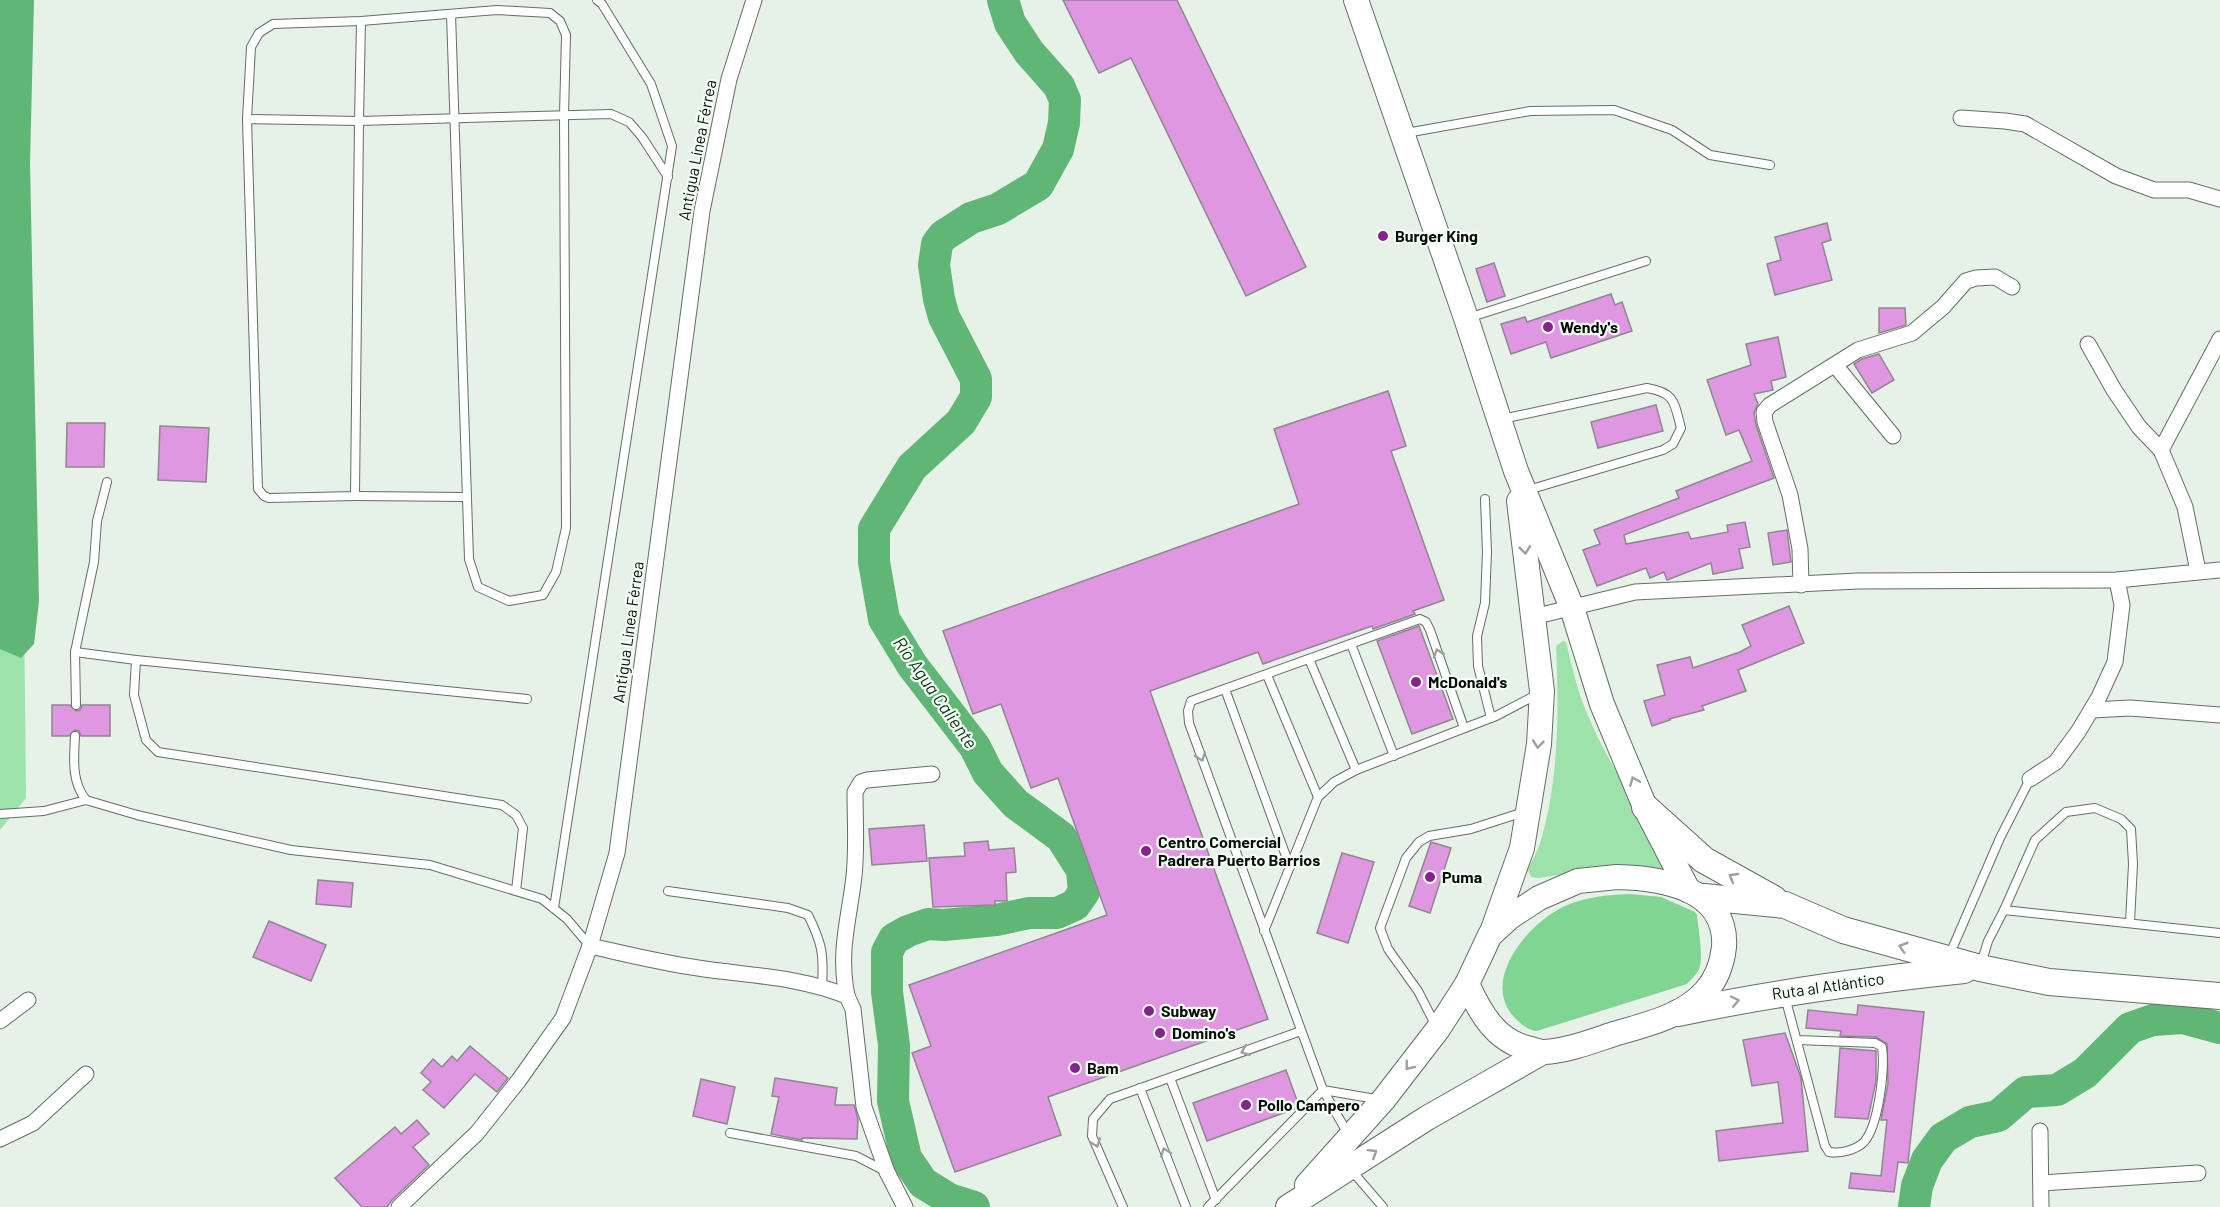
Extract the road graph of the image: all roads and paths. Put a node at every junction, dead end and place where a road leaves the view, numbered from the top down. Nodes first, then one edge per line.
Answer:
1 (597, 0) edge
2 (754, 0) edge
3 (1356, 0) edge
4 (451, 14) junction
5 (361, 21) junction
6 (564, 115) junction
7 (454, 118) junction
8 (1961, 118) dead end
9 (247, 119) junction
10 (359, 121) junction
11 (1402, 134) junction
12 (1770, 165) dead end
13 (668, 177) junction
14 (2220, 199) edge
15 (1646, 261) dead end
16 (2012, 287) dead end
17 (1466, 318) junction
18 (2220, 339) edge
19 (2088, 344) dead end
20 (1835, 364) junction
21 (1499, 420) junction
22 (1893, 436) dead end
23 (2161, 450) junction
24 (1520, 481) junction
25 (107, 482) dead end
26 (355, 496) junction
27 (466, 497) junction
28 (1485, 500) dead end
29 (2220, 570) edge
30 (2198, 571) junction
31 (2117, 580) junction
32 (1801, 585) junction
33 (1572, 608) junction
34 (1533, 617) junction
35 (1351, 644) junction
36 (75, 652) junction
37 (1309, 659) junction
38 (136, 660) junction
39 (1267, 675) junction
40 (1225, 689) junction
41 (1542, 691) junction
42 (527, 699) dead end
43 (76, 705) dead end
44 (2092, 710) junction
45 (2220, 715) edge
46 (1491, 718) junction
47 (1464, 728) junction
48 (75, 736) dead end
49 (1394, 756) junction
50 (1356, 770) junction
51 (932, 774) dead end
52 (2030, 779) joint
53 (1318, 797) junction
54 (86, 800) junction
55 (1645, 807) junction
56 (1528, 810) junction
57 (0, 814) edge
58 (1290, 867) junction
59 (516, 891) junction
60 (668, 891) dead end
61 (1696, 893) junction
62 (1785, 905) junction
63 (554, 908) junction
64 (2004, 910) junction
65 (2130, 922) junction
66 (1264, 931) junction
67 (2220, 933) edge
68 (1490, 935) junction
69 (590, 946) junction
70 (1947, 960) junction
71 (1980, 968) junction
72 (1467, 984) junction
73 (822, 986) junction
74 (1783, 993) junction
75 (847, 996) junction
76 (2220, 996) edge
77 (28, 1000) dead end
78 (1678, 1013) junction
79 (0, 1021) edge
80 (1438, 1029) junction
81 (1301, 1031) junction
82 (1798, 1040) junction
83 (1543, 1052) junction
84 (86, 1074) dead end
85 (1170, 1078) junction
86 (1140, 1088) junction
87 (1323, 1090) junction
88 (1384, 1099) junction
89 (2040, 1131) dead end
90 (730, 1132) dead end
91 (1350, 1138) junction
92 (0, 1139) edge
93 (1349, 1167) junction
94 (886, 1172) junction
95 (2198, 1173) dead end
96 (2041, 1183) junction
97 (1216, 1200) junction
98 (399, 1207) edge
99 (905, 1207) edge
100 (1123, 1207) edge
101 (1186, 1207) edge
102 (1208, 1207) edge
103 (1383, 1207) edge
104 (2041, 1207) edge

1 - 13 lane
2 - 69 street, Antigua Línea Férrea
3 - 11 main road
4 - 5 lane
4 - 6 lane
4 - 7 lane
5 - 9 lane
5 - 10 lane
6 - 7 lane
6 - 13 lane
6 - 27 lane
7 - 10 lane
7 - 27 lane
8 - 14 street
9 - 10 lane
9 - 26 lane
10 - 26 lane
11 - 12 lane
11 - 17 main road
13 - 63 lane
15 - 17 lane
16 - 20 street
17 - 21 main road
18 - 23 street
19 - 23 street
20 - 22 street
20 - 32 street
21 - 24 main road
21 - 24 lane
23 - 30 street
24 - 33 main road
24 -> 34 main road
25 - 36 lane
26 - 27 lane
28 - 46 lane
29 - 30 street
30 - 31 street
31 - 32 street
31 - 44 street
32 - 33 street
33 - 34 street
55 -> 33 main road
34 - 41 main road
35 - 37 lane
47 -> 35 lane
35 - 49 lane
36 - 38 lane
36 - 43 lane
37 - 39 lane
37 - 50 lane
38 - 42 lane
38 - 59 lane
39 - 40 lane
39 - 53 lane
40 - 58 lane
40 -> 66 lane
41 - 46 lane
41 -> 56 main road
44 - 45 street
44 - 52 street
46 - 47 lane
47 - 49 lane
48 - 54 lane
49 - 50 lane
50 - 53 lane
51 - 75 street
52 - 70 lane
53 - 58 lane
54 - 57 lane
54 - 59 lane
55 - 61 main road
62 -> 55 highway
56 - 68 main road
56 - 80 lane
58 - 66 lane
59 - 63 lane
60 - 73 lane
61 - 62 highway, Ruta al Atlántico
61 - 68 main road
61 - 78 main road
70 -> 62 highway, Ruta al Atlántico
63 - 69 lane
64 - 65 lane
64 - 65 lane
64 - 71 lane
65 - 67 lane
66 - 81 lane
68 - 72 main road
69 - 73 street
69 - 98 street, Antigua Línea Férrea
70 - 71 highway, Ruta al Atlántico
71 - 74 highway, Ruta al Atlántico
71 - 76 highway, Ruta al Atlántico
72 - 80 main road
72 - 83 main road
73 - 75 street
78 -> 74 highway, Ruta al Atlántico
74 - 82 lane
75 - 94 street
77 - 79 street
78 - 83 main road
80 -> 88 main road
81 -> 85 lane
81 - 87 lane
82 - 82 lane
93 -> 83 main road
84 - 92 street
85 - 86 lane
85 - 97 lane
86 -> 100 lane
101 -> 86 lane
87 - 88 lane
87 - 91 lane
87 - 97 lane
88 - 91 main road
89 - 96 street
90 - 94 lane
91 - 93 main road
93 - 103 lane
94 - 99 street
95 - 96 street
96 - 104 street
97 - 102 lane

